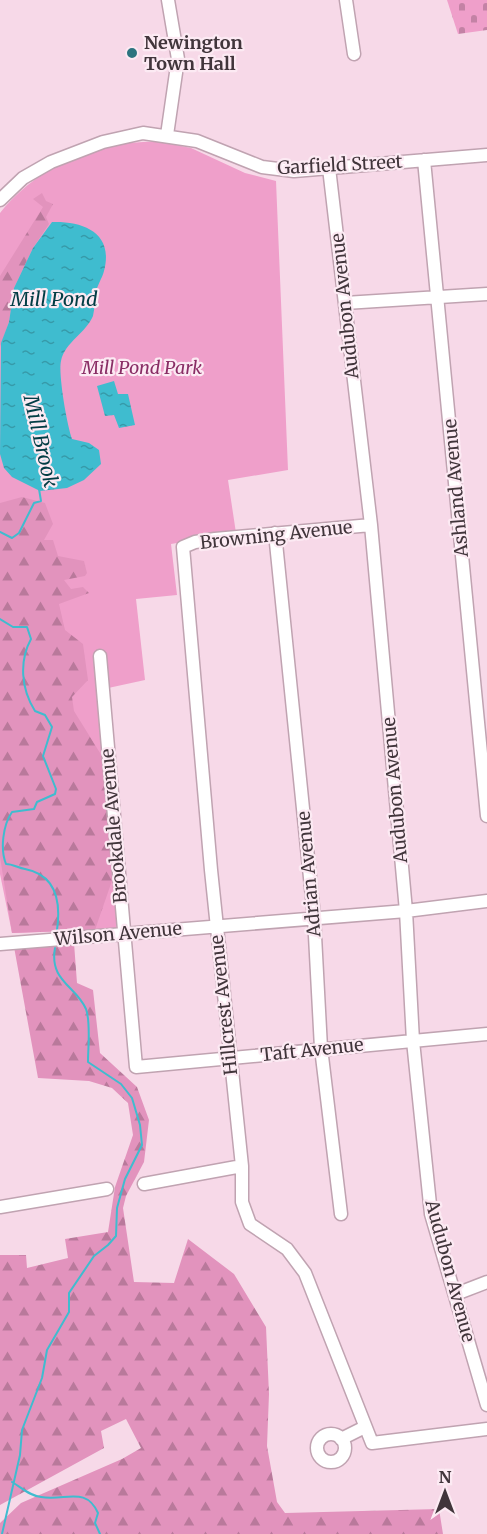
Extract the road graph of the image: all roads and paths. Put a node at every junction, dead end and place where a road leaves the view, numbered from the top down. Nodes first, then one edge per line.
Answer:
1 (168, 0) edge
2 (346, 0) edge
3 (354, 54) dead end
4 (167, 135) junction
5 (487, 155) edge
6 (423, 160) junction
7 (329, 168) junction
8 (0, 200) edge
9 (487, 294) edge
10 (438, 296) junction
11 (345, 303) junction
12 (371, 525) junction
13 (275, 533) junction
14 (183, 547) joint
15 (100, 656) dead end
16 (487, 816) edge
17 (487, 901) edge
18 (406, 911) junction
19 (314, 917) junction
20 (216, 925) junction
21 (124, 933) junction
22 (0, 944) edge
23 (487, 1034) edge
24 (413, 1041) junction
25 (321, 1048) junction
26 (229, 1059) junction
27 (136, 1066) joint
28 (242, 1166) junction
29 (144, 1184) dead end
30 (107, 1190) dead end
31 (0, 1207) edge
32 (341, 1214) dead end
33 (487, 1282) edge
34 (456, 1294) junction
35 (487, 1405) edge
36 (365, 1427) junction
37 (487, 1429) edge
38 (341, 1439) dead end

1 - 4 street
2 - 3 street
4 - 7 street, Garfield Street
4 - 8 street, Garfield Street
5 - 6 street, Garfield Street
6 - 7 street, Garfield Street
6 - 10 street, Ashland Avenue
7 - 11 street, Audubon Avenue
9 - 10 street
10 - 11 street
10 - 16 street, Ashland Avenue
11 - 12 street, Audubon Avenue
12 - 13 street, Browning Avenue
12 - 18 street, Audubon Avenue
13 - 14 street, Browning Avenue
13 - 19 street, Adrian Avenue
14 - 20 street, Hillcrest Avenue
15 - 21 street, Brookdale Avenue
17 - 18 street, Wilson Avenue
18 - 19 street, Wilson Avenue
18 - 24 street, Audubon Avenue
19 - 20 street, Wilson Avenue
19 - 25 street, Adrian Avenue
20 - 21 street, Wilson Avenue
20 - 26 street, Hillcrest Avenue
21 - 22 street, Wilson Avenue
21 - 27 street, Brookdale Avenue
23 - 24 street, Taft Avenue
24 - 25 street, Taft Avenue
24 - 34 street, Audubon Avenue
25 - 26 street, Taft Avenue
25 - 32 street, Adrian Avenue
26 - 27 street, Taft Avenue
26 - 28 street, Hillcrest Avenue
28 - 29 street
28 - 36 street, Hillcrest Avenue
30 - 31 street
33 - 34 street
34 - 35 street, Audubon Avenue
36 - 37 street
36 - 38 street

